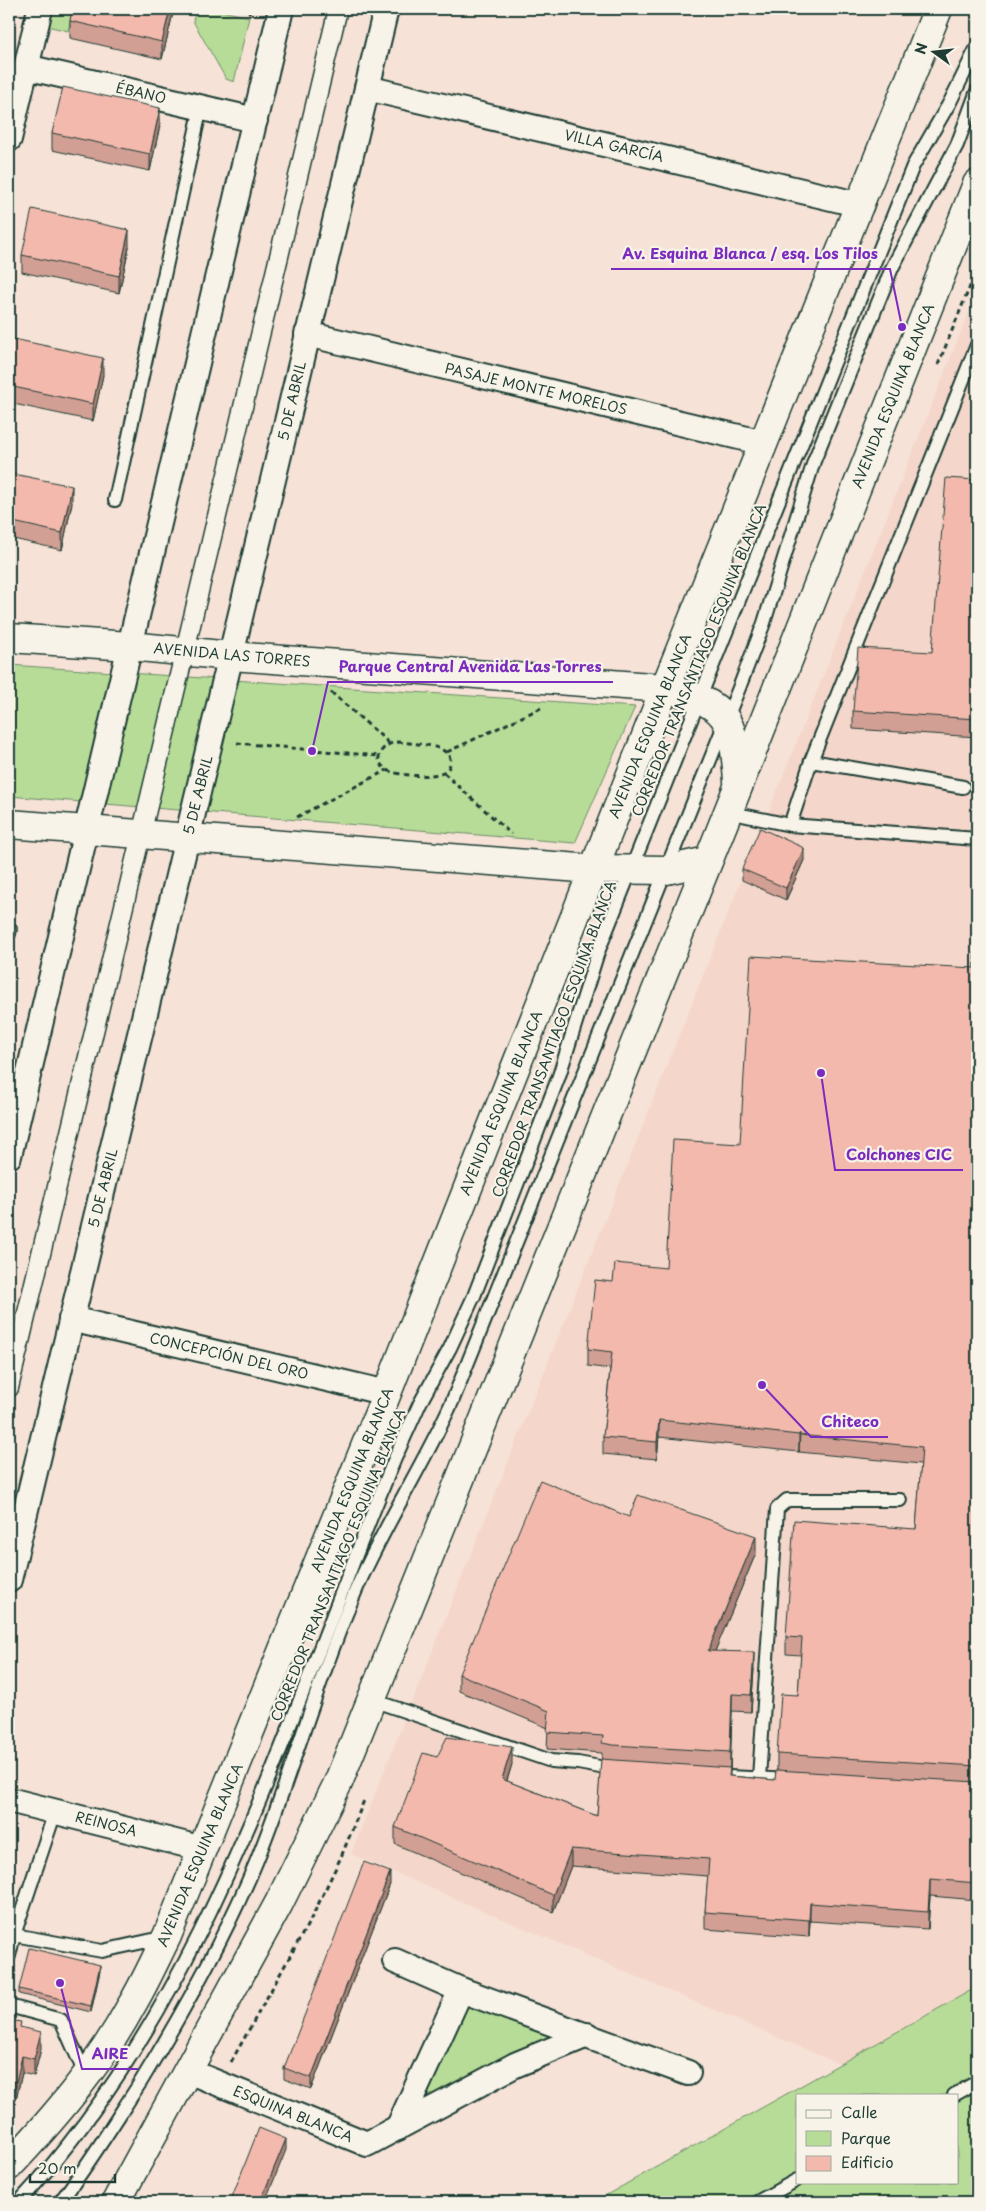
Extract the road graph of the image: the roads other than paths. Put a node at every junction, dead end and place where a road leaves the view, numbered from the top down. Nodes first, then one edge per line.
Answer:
1 (40, 9) edge
2 (281, 9) edge
3 (338, 9) edge
4 (386, 9) edge
5 (938, 9) edge
6 (977, 47) edge
7 (26, 67) junction
8 (367, 88) junction
9 (977, 91) edge
10 (201, 107) junction
11 (255, 120) junction
12 (9, 139) edge
13 (977, 184) edge
14 (861, 205) junction
15 (307, 334) junction
16 (977, 345) edge
17 (764, 443) junction
18 (115, 500) dead end
19 (9, 638) edge
20 (130, 646) junction
21 (184, 651) junction
22 (232, 656) junction
23 (665, 688) junction
24 (700, 698) junction
25 (726, 720) junction
26 (812, 761) junction
27 (963, 787) dead end
28 (733, 799) junction
29 (9, 824) edge
30 (790, 825) junction
31 (86, 830) junction
32 (142, 835) junction
33 (188, 838) junction
34 (977, 839) edge
35 (708, 861) junction
36 (593, 869) junction
37 (666, 870) junction
38 (631, 871) junction
39 (9, 1156) edge
40 (71, 1319) junction
41 (9, 1388) edge
42 (387, 1393) junction
43 (900, 1500) dead end
44 (9, 1580) edge
45 (372, 1700) junction
46 (632, 1771) edge
47 (720, 1776) edge
48 (759, 1778) junction
49 (799, 1781) edge
50 (9, 1800) edge
51 (55, 1812) junction
52 (203, 1849) junction
53 (14, 1935) junction
54 (167, 1936) junction
55 (9, 1956) edge
56 (395, 1961) dead end
57 (461, 1990) junction
58 (9, 2006) edge
59 (586, 2035) junction
60 (188, 2071) junction
61 (688, 2073) dead end
62 (86, 2076) junction
63 (977, 2082) edge
64 (956, 2094) edge
65 (398, 2128) junction
66 (9, 2166) edge
67 (796, 2181) edge
68 (19, 2202) edge
69 (60, 2202) edge
70 (116, 2202) edge
71 (756, 2202) edge

1 - 7 street
2 - 11 street
3 - 21 street
4 - 8 street, 5 DE ABRIL
5 - 14 main road, AVENIDA ESQUINA BLANCA
6 - 24 lane, CORREDOR TRANSANTIAGO ESQUINA BLANCA
7 - 10 street, ÉBANO
7 - 12 street
8 - 14 street, VILLA GARCÍA
8 - 15 street, 5 DE ABRIL
9 - 25 lane, CORREDOR TRANSANTIAGO ESQUINA BLANCA
10 - 11 street, ÉBANO
10 - 18 lane
11 - 20 street
13 - 28 main road, AVENIDA ESQUINA BLANCA
14 - 17 main road, AVENIDA ESQUINA BLANCA
15 - 17 street, PASAJE MONTE MORELOS
15 - 22 street, 5 DE ABRIL
16 - 26 lane
17 - 23 main road, AVENIDA ESQUINA BLANCA
19 - 20 main road, AVENIDA LAS TORRES
20 - 21 main road, AVENIDA LAS TORRES
20 - 31 street
21 - 22 main road, AVENIDA LAS TORRES
21 - 32 street
22 - 23 main road, AVENIDA LAS TORRES
22 - 33 street, 5 DE ABRIL
23 - 24 main road, AVENIDA LAS TORRES
23 - 36 main road, AVENIDA ESQUINA BLANCA
24 - 25 main road
24 - 38 lane, CORREDOR TRANSANTIAGO ESQUINA BLANCA
25 - 28 main road
25 - 37 lane, CORREDOR TRANSANTIAGO ESQUINA BLANCA
26 - 27 lane
26 - 30 lane
28 - 30 lane
28 - 35 main road, AVENIDA ESQUINA BLANCA
29 - 31 main road
30 - 34 lane
31 - 32 main road
31 - 39 street
32 - 33 main road
32 - 41 street
33 - 36 main road
33 - 40 street, 5 DE ABRIL
35 - 37 main road
35 - 45 main road, AVENIDA ESQUINA BLANCA
36 - 38 main road
36 - 42 main road, AVENIDA ESQUINA BLANCA
37 - 38 main road
37 - 69 lane, CORREDOR TRANSANTIAGO ESQUINA BLANCA
38 - 68 lane, CORREDOR TRANSANTIAGO ESQUINA BLANCA
40 - 42 street, CONCEPCIÓN DEL ORO
40 - 44 street, 5 DE ABRIL
42 - 52 main road, AVENIDA ESQUINA BLANCA
43 - 48 lane
45 - 46 lane
45 - 60 main road, AVENIDA ESQUINA BLANCA
47 - 48 lane
48 - 49 lane
50 - 51 street, REINOSA
51 - 52 street, REINOSA
51 - 53 lane
52 - 54 main road, AVENIDA ESQUINA BLANCA
53 - 54 lane
53 - 55 lane
54 - 62 main road, AVENIDA ESQUINA BLANCA
56 - 57 street
57 - 59 street
57 - 65 street
58 - 62 lane
59 - 61 street
59 - 65 street, ESQUINA BLANCA
60 - 65 street, ESQUINA BLANCA
60 - 70 main road, AVENIDA ESQUINA BLANCA
62 - 66 main road, AVENIDA ESQUINA BLANCA
63 - 64 lane
67 - 71 lane

